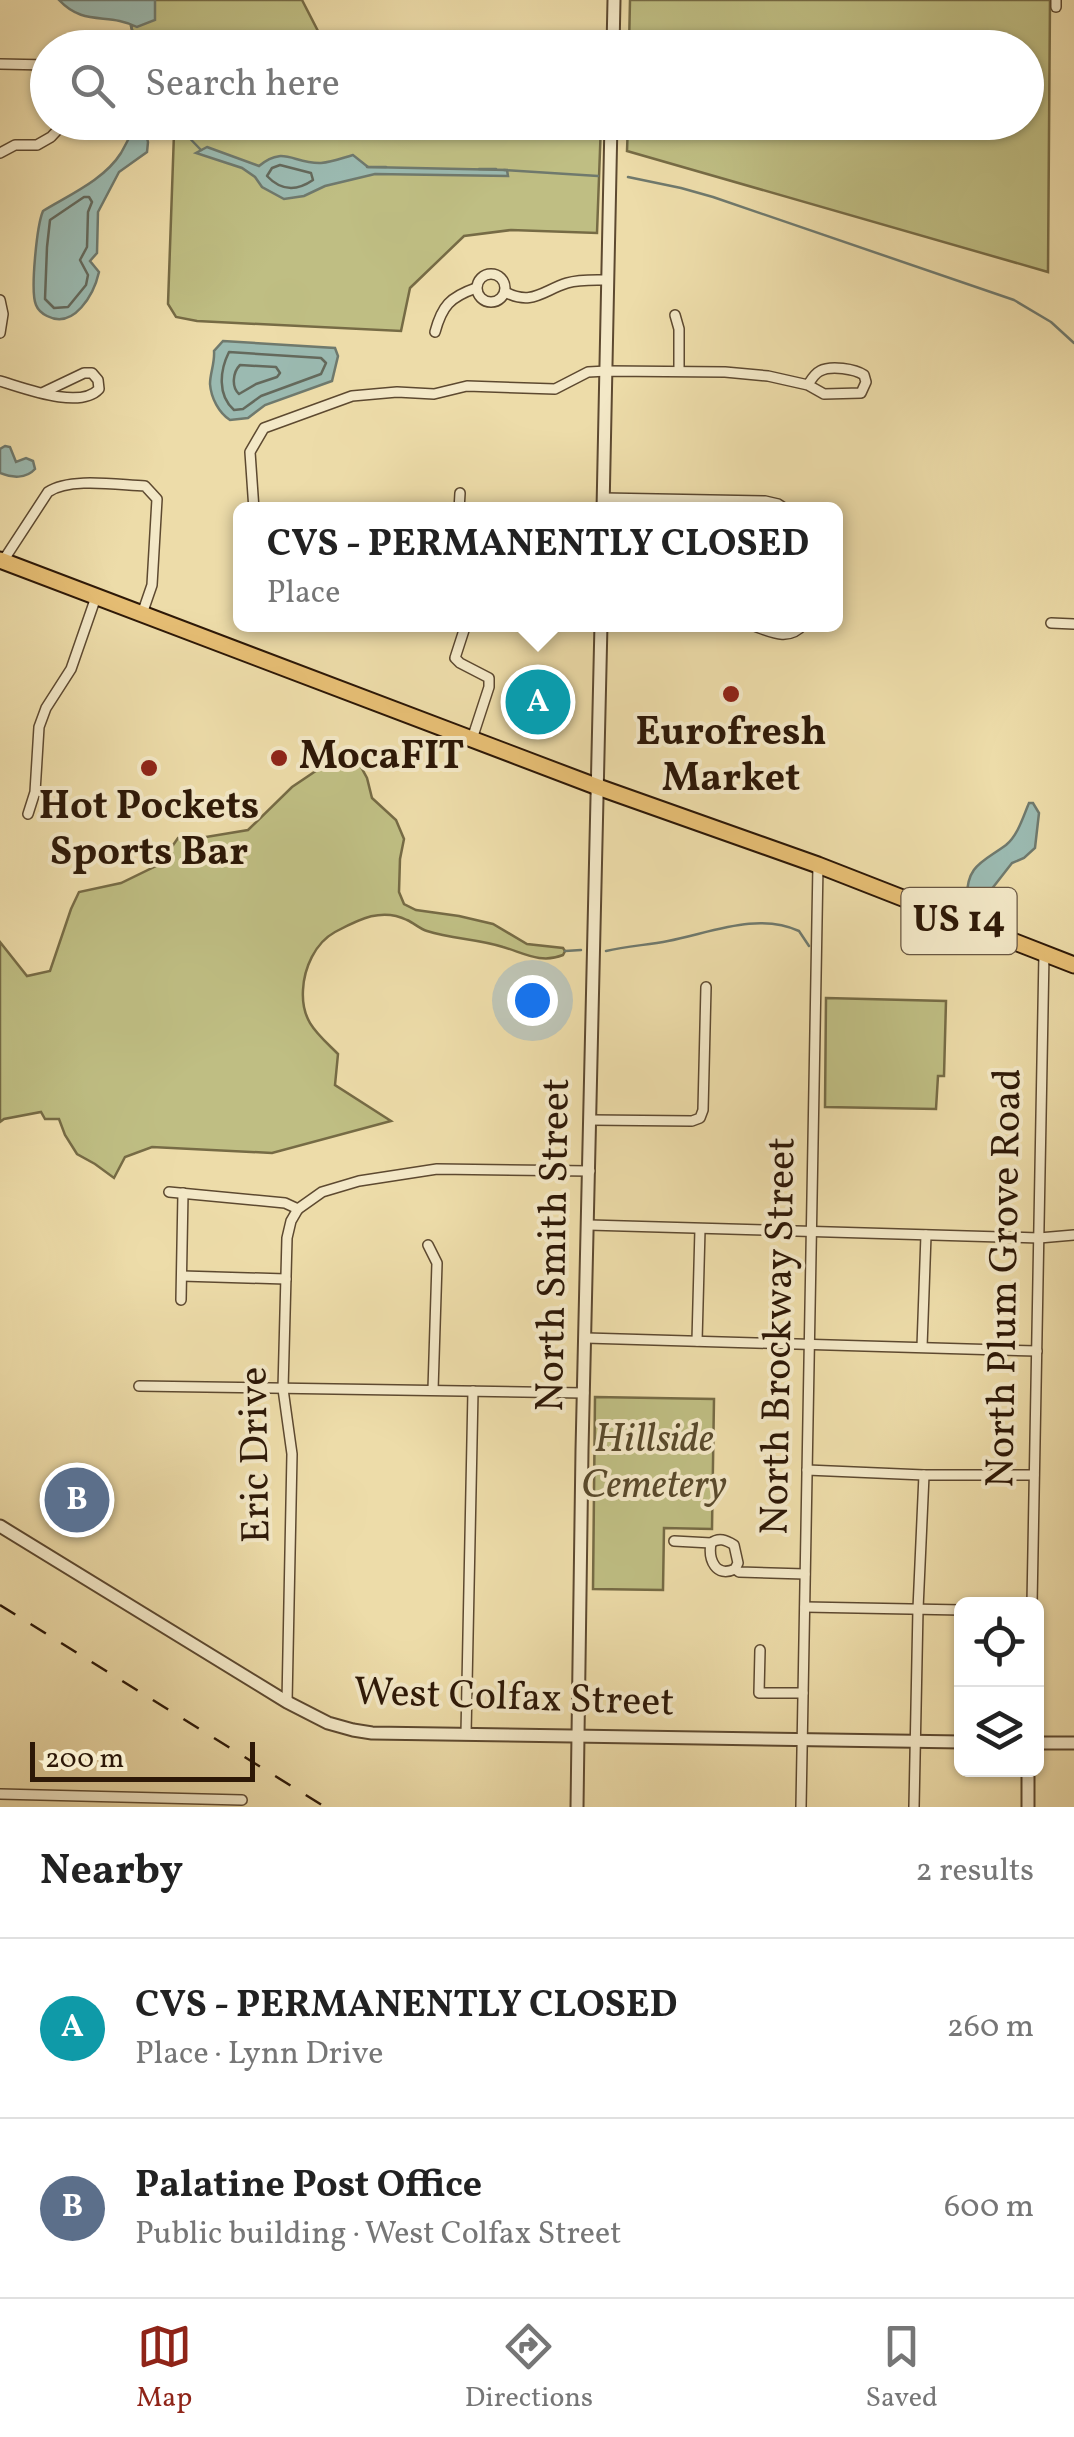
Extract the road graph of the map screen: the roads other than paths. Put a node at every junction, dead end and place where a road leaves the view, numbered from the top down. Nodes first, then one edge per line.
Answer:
1 (614, 0) edge
2 (613, 30) edge
3 (0, 64) edge
4 (30, 65) edge
5 (42, 140) edge
6 (611, 140) edge
7 (0, 152) edge
8 (608, 280) junction
9 (476, 288) junction
10 (504, 292) junction
11 (0, 300) edge
12 (675, 315) dead end
13 (0, 332) edge
14 (434, 332) dead end
15 (678, 371) junction
16 (607, 372) junction
17 (0, 381) edge
18 (808, 386) junction
19 (42, 393) junction
20 (460, 493) dead end
21 (253, 502) edge
22 (459, 502) edge
23 (603, 502) edge
24 (730, 502) edge
25 (769, 502) edge
26 (1, 561) edge
27 (96, 596) junction
28 (142, 614) junction
29 (1051, 623) dead end
30 (1074, 624) edge
31 (464, 632) edge
32 (601, 632) edge
33 (772, 632) edge
34 (798, 632) edge
35 (472, 739) junction
36 (598, 787) junction
37 (28, 814) dead end
38 (818, 865) junction
39 (1044, 954) junction
40 (1074, 965) edge
41 (706, 987) dead end
42 (591, 1120) junction
43 (590, 1171) junction
44 (169, 1192) dead end
45 (183, 1193) junction
46 (298, 1209) junction
47 (588, 1225) junction
48 (700, 1228) junction
49 (812, 1232) junction
50 (926, 1235) junction
51 (1074, 1235) edge
52 (1039, 1238) junction
53 (428, 1245) dead end
54 (182, 1276) junction
55 (286, 1279) junction
56 (181, 1300) dead end
57 (586, 1338) junction
58 (696, 1341) junction
59 (810, 1344) junction
60 (922, 1347) junction
61 (1036, 1352) junction
62 (139, 1386) dead end
63 (283, 1390) junction
64 (433, 1390) junction
65 (473, 1391) junction
66 (584, 1393) junction
67 (807, 1470) junction
68 (924, 1475) junction
69 (1034, 1475) junction
70 (0, 1526) edge
71 (674, 1542) dead end
72 (711, 1543) junction
73 (735, 1569) junction
74 (806, 1574) junction
75 (1032, 1597) edge
76 (805, 1607) junction
77 (918, 1610) junction
78 (954, 1610) edge
79 (760, 1650) dead end
80 (803, 1693) junction
81 (286, 1702) junction
82 (466, 1734) junction
83 (578, 1737) junction
84 (802, 1740) junction
85 (915, 1741) junction
86 (954, 1742) edge
87 (1044, 1743) edge
88 (1074, 1743) edge
89 (1028, 1777) edge
90 (2, 1794) edge
91 (242, 1800) dead end
92 (182, 1803) edge
93 (4, 1807) edge
94 (577, 1807) edge
95 (801, 1807) edge
96 (914, 1807) edge
97 (1028, 1807) edge

1 - 2 street
3 - 4 street
5 - 7 street
6 - 8 street
8 - 10 street
8 - 16 street
9 - 10 street
9 - 10 street
9 - 14 street
11 - 13 street
12 - 15 street
15 - 16 street
15 - 18 street
16 - 21 street
16 - 23 street
17 - 19 street
18 - 18 street
19 - 19 street
20 - 22 street
24 - 25 street
26 - 27 main road, US 14
26 - 28 street
27 - 28 main road, US 14
27 - 37 street
28 - 35 main road, US 14
29 - 30 street
31 - 35 street
32 - 36 street, North Smith Street
33 - 34 street
35 - 36 main road, US 14
36 - 38 main road, US 14
36 - 42 street, North Smith Street
38 - 39 main road, US 14
38 - 49 street, North Brockway Street
39 - 40 main road, US 14
39 - 52 street, North Plum Grove Road
41 - 42 street
42 - 43 street, North Smith Street
43 - 46 street
43 - 47 street, North Smith Street
44 - 45 street
45 - 46 street
45 - 54 street
46 - 55 street, Eric Drive
47 - 48 street
47 - 57 street, North Smith Street
48 - 49 street
48 - 58 street
49 - 50 street
49 - 59 street, North Brockway Street
50 - 52 street
50 - 60 street
51 - 52 street
52 - 61 street, North Plum Grove Road
53 - 64 street
54 - 55 street
54 - 56 street
55 - 63 street, Eric Drive
57 - 58 street
57 - 66 street, North Smith Street
58 - 59 street
59 - 60 street
59 - 67 street, North Brockway Street
60 - 61 street
61 - 69 street, North Plum Grove Road
62 - 63 street
63 - 64 street
63 - 81 street, Eric Drive
64 - 65 street
65 - 66 street
65 - 82 street
66 - 83 street, North Smith Street
67 - 68 street
67 - 74 street, North Brockway Street
68 - 69 street
68 - 77 street
69 - 75 street, North Plum Grove Road
70 - 81 street, West Colfax Street
71 - 72 street
72 - 73 street
72 - 73 street
73 - 74 street
74 - 76 street, North Brockway Street
76 - 77 street
76 - 80 street, North Brockway Street
77 - 78 street
77 - 85 street
79 - 80 street
80 - 84 street, North Brockway Street
81 - 82 street, West Colfax Street
82 - 83 street, West Colfax Street
83 - 84 street, West Colfax Street
83 - 94 street, North Smith Street
84 - 85 street, West Colfax Street
84 - 95 street, North Brockway Street
85 - 86 street, West Colfax Street
85 - 96 street
87 - 88 street
89 - 97 street
90 - 92 street
90 - 93 street
91 - 92 street

